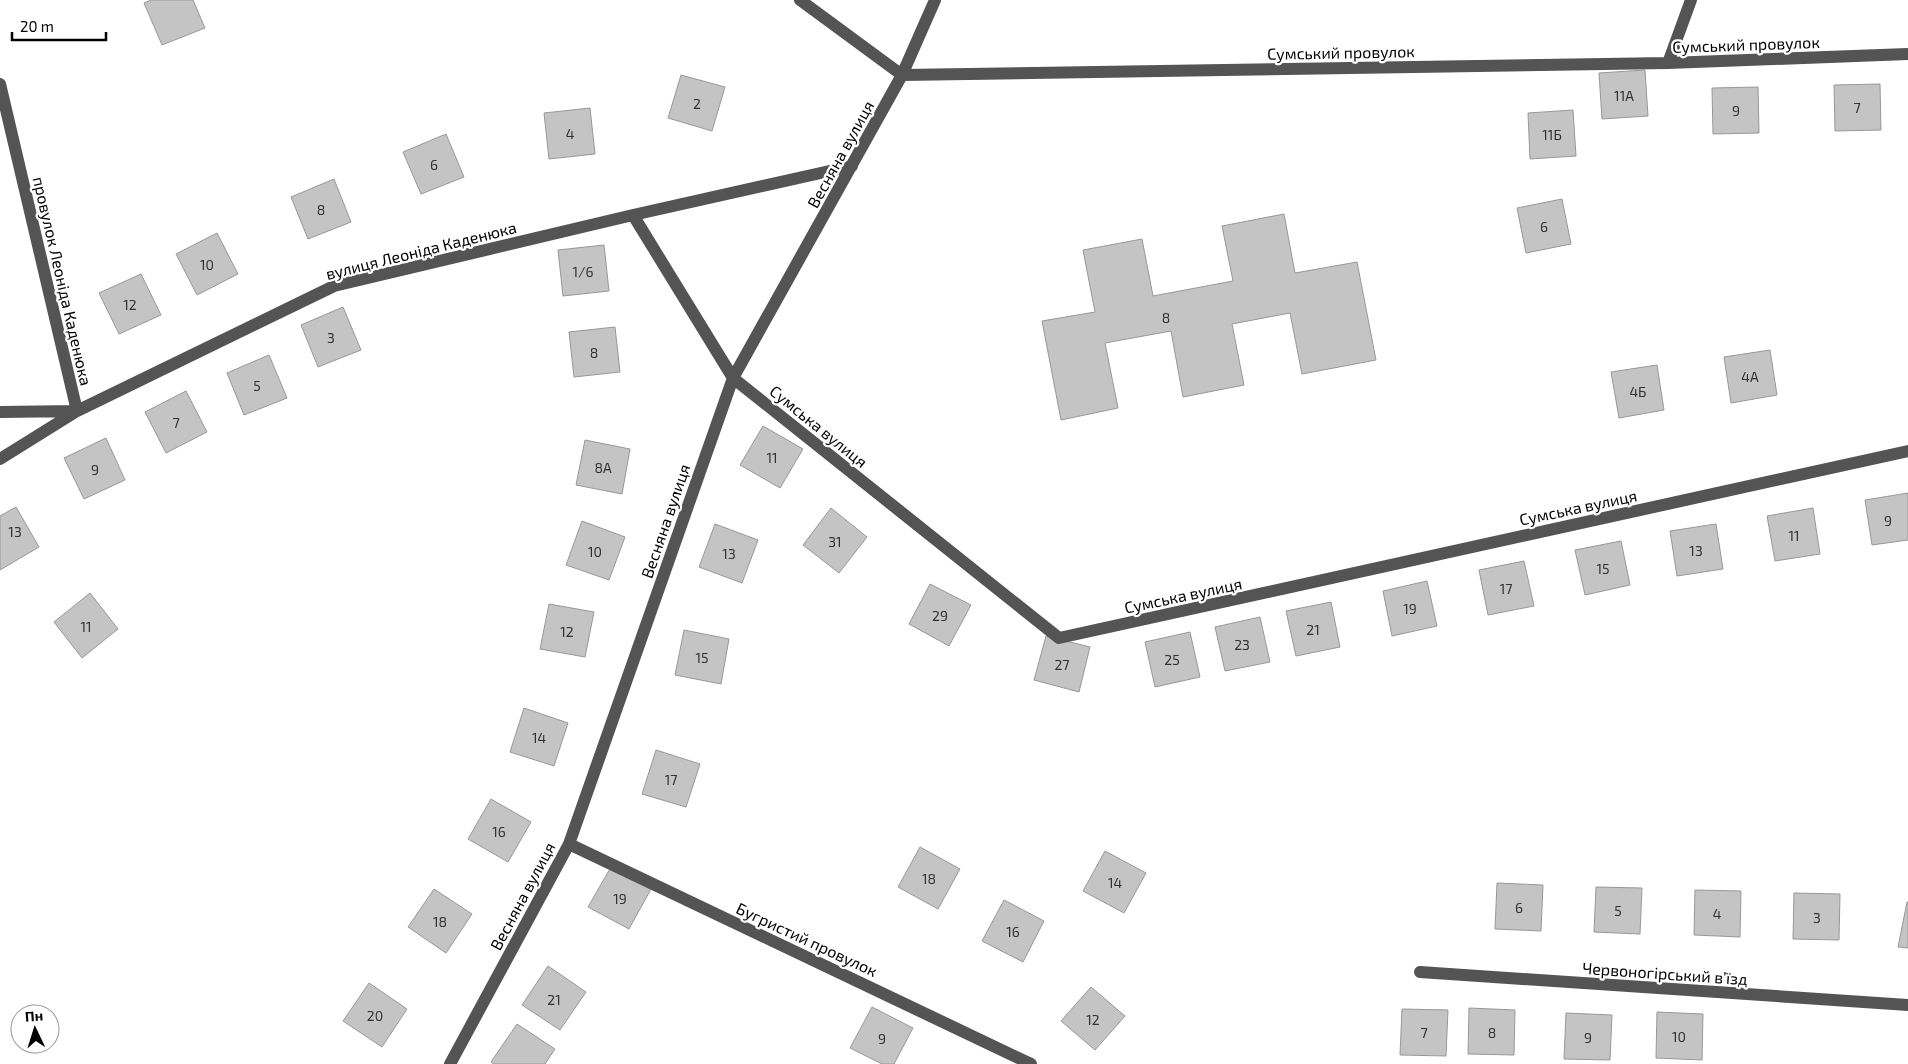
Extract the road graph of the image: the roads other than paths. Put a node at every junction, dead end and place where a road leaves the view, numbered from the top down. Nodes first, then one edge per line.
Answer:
1 (800, 0) edge
2 (935, 0) edge
3 (1691, 0) edge
4 (1908, 54) edge
5 (1668, 63) junction
6 (902, 75) junction
7 (0, 84) edge
8 (852, 166) junction
9 (633, 215) junction
10 (733, 378) junction
11 (77, 411) junction
12 (0, 412) edge
13 (1908, 451) edge
14 (0, 459) edge
15 (569, 844) junction
16 (1420, 972) dead end
17 (1908, 1005) edge
18 (450, 1064) edge
19 (1031, 1064) edge

1 - 6 street
2 - 6 street, Весняна вулиця
3 - 5 street
4 - 5 street, Сумський провулок
5 - 6 street, Сумський провулок
6 - 8 street, Весняна вулиця
7 - 11 street, провулок Леоніда Каденюка
8 - 9 street, вулиця Леоніда Каденюка
8 - 10 street, Весняна вулиця
9 - 10 street, Сумська вулиця
9 - 11 street, вулиця Леоніда Каденюка
10 - 13 street, Сумська вулиця
10 - 15 street, Весняна вулиця
11 - 12 street, провулок Леоніда Каденюка
11 - 14 street, вулиця Леоніда Каденюка
15 - 18 street, Весняна вулиця
15 - 19 street, Бугристий провулок
16 - 17 street, Червоногірський в’їзд

